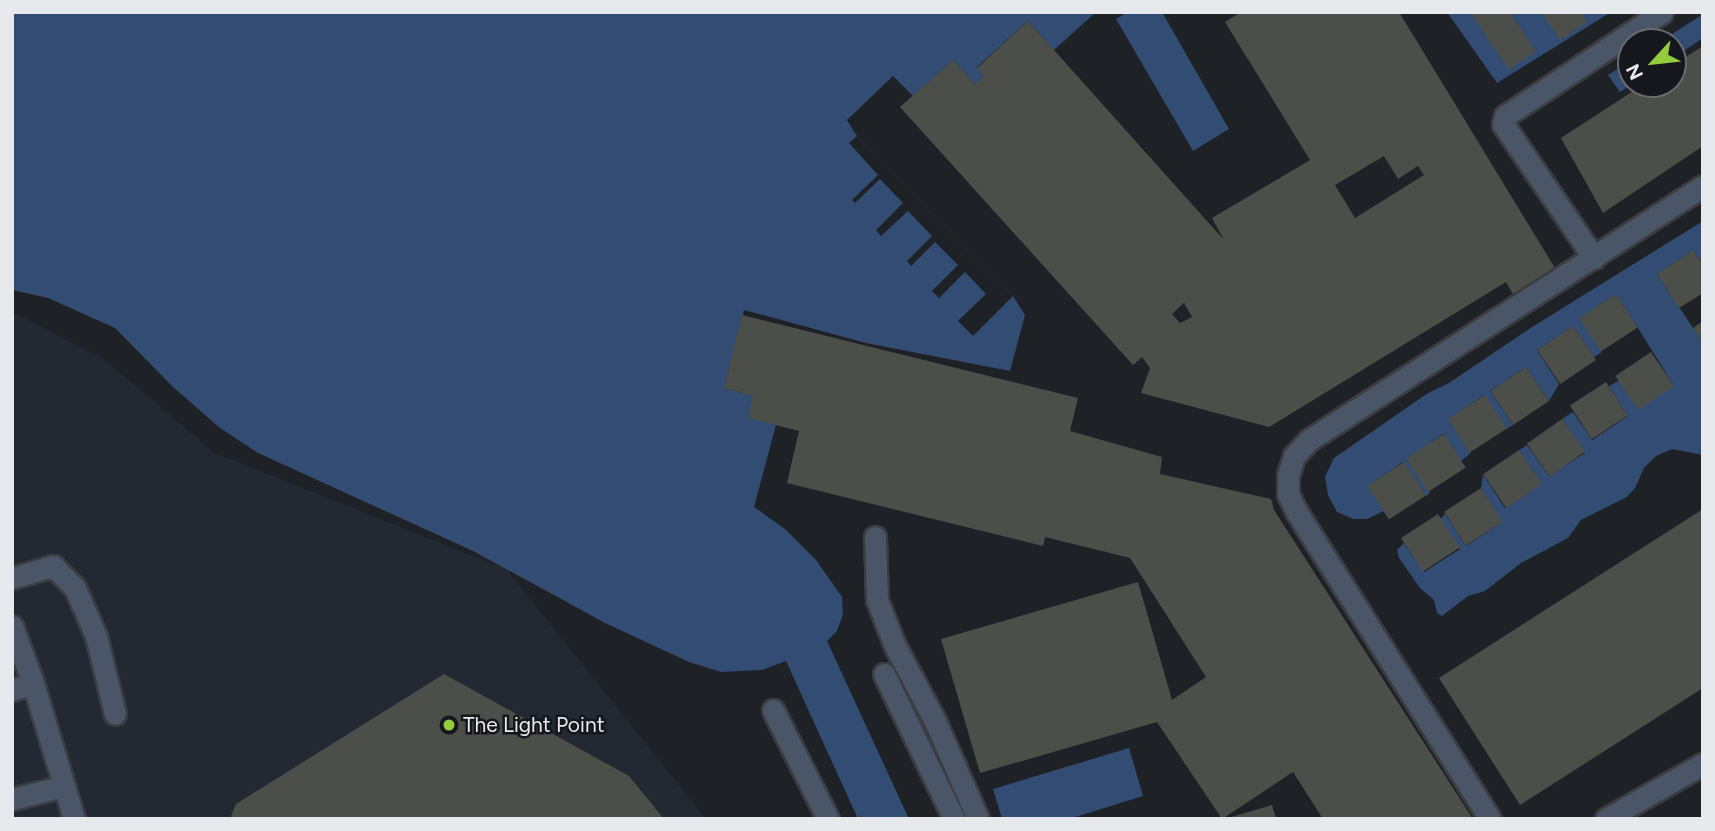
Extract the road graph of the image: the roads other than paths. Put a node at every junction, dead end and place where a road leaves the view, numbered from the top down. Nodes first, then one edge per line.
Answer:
1 (1662, 12) edge
2 (1703, 186) edge
3 (1594, 258) junction
4 (875, 537) dead end
5 (12, 578) edge
6 (12, 626) edge
7 (884, 674) dead end
8 (33, 683) junction
9 (12, 690) edge
10 (773, 710) dead end
11 (115, 714) dead end
12 (1703, 764) edge
13 (64, 786) junction
14 (12, 799) edge
15 (74, 819) edge
16 (828, 819) edge
17 (954, 819) edge
18 (978, 819) edge
19 (1490, 819) edge
20 (1606, 819) edge

1 - 3 street
2 - 3 street
3 - 19 street
4 - 18 street
5 - 11 street
6 - 8 street
7 - 17 street
8 - 9 street
8 - 13 street
10 - 16 street
12 - 20 street
13 - 14 street
13 - 15 street

